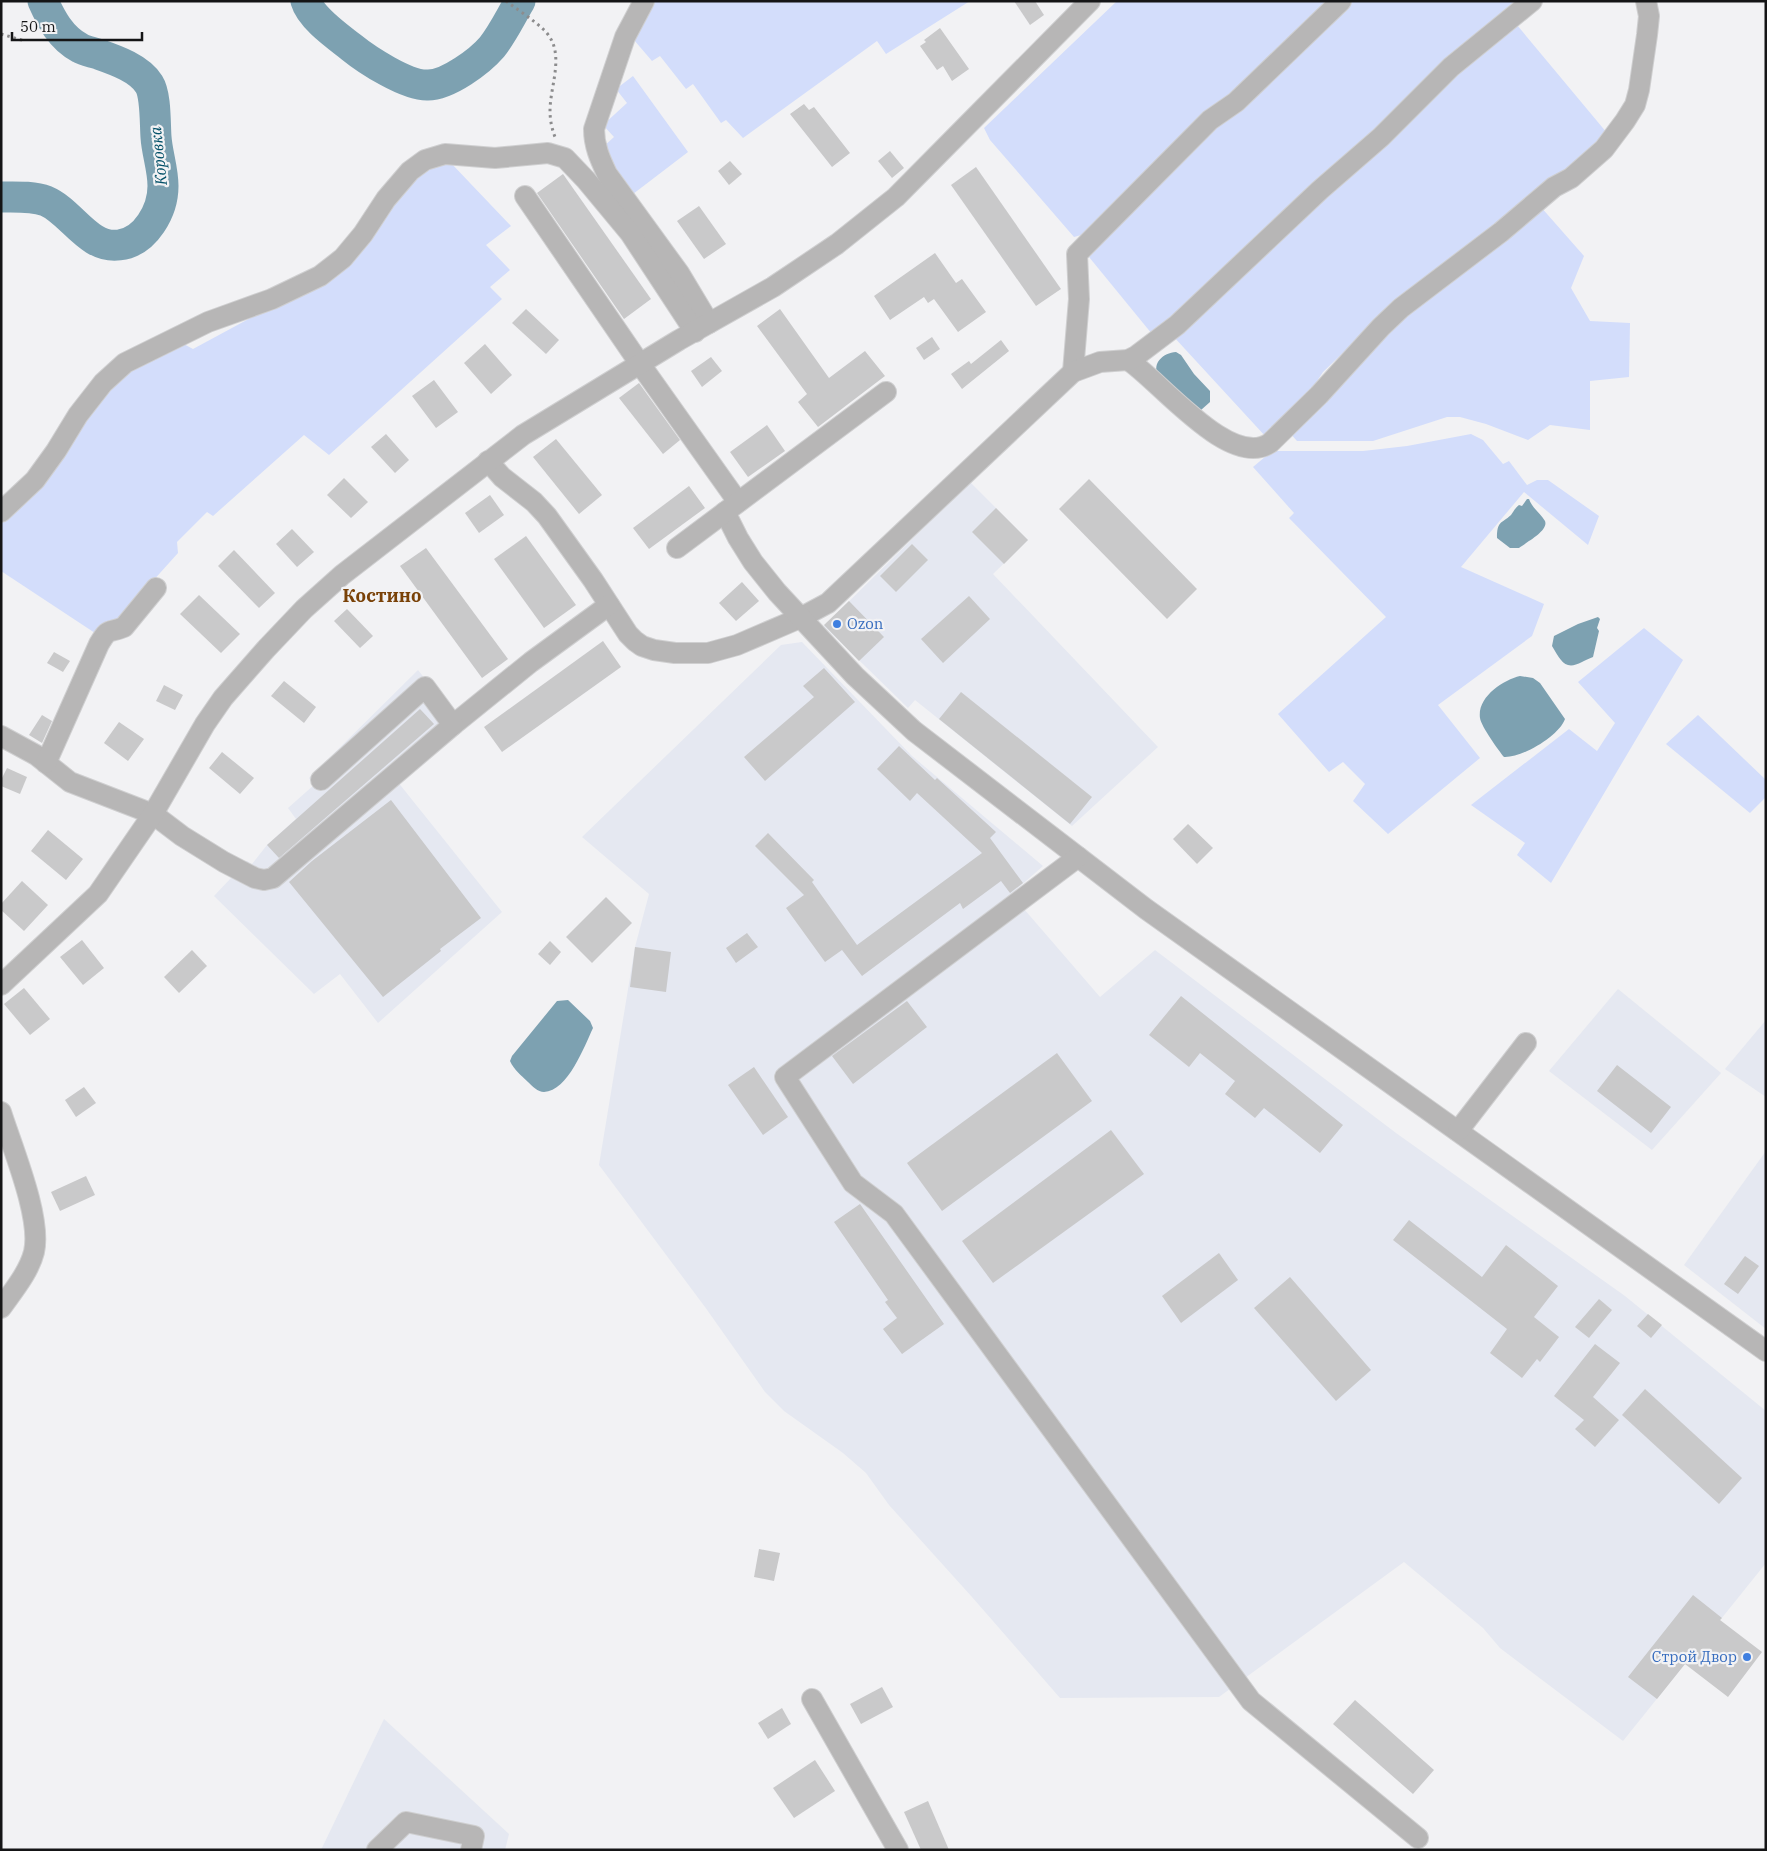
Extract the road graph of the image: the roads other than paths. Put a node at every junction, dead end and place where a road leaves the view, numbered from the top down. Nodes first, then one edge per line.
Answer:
1 (644, 1) edge
2 (1090, 1) edge
3 (1341, 1) edge
4 (1532, 1) edge
5 (1646, 1) edge
6 (525, 196) dead end
7 (702, 327) junction
8 (1128, 360) junction
9 (640, 364) junction
10 (1074, 372) junction
11 (886, 392) dead end
12 (488, 461) junction
13 (732, 507) junction
14 (1, 512) edge
15 (677, 548) dead end
16 (156, 588) dead end
17 (609, 605) junction
18 (800, 618) junction
19 (453, 725) junction
20 (1, 736) edge
21 (46, 763) junction
22 (321, 780) dead end
23 (153, 814) junction
24 (1078, 857) junction
25 (1, 985) edge
26 (1526, 1043) dead end
27 (1, 1112) edge
28 (1458, 1131) junction
29 (1, 1308) edge
30 (1766, 1351) edge
31 (812, 1699) dead end
32 (1418, 1838) dead end
33 (377, 1850) edge
34 (471, 1850) edge
35 (898, 1850) edge

1 - 7 street
2 - 7 street
3 - 10 street
4 - 8 street
5 - 8 street
6 - 9 street
7 - 9 street
7 - 14 street
8 - 10 street
9 - 12 street
9 - 13 street
10 - 18 street
11 - 13 street
12 - 17 street
12 - 23 street
13 - 15 street
13 - 18 street
16 - 21 street
17 - 18 street
17 - 19 street
18 - 24 street
19 - 22 street
19 - 23 street
20 - 21 street
21 - 23 street
23 - 25 street
24 - 28 street
24 - 32 street
26 - 28 street
27 - 29 street
28 - 30 street
31 - 35 street
33 - 34 street

